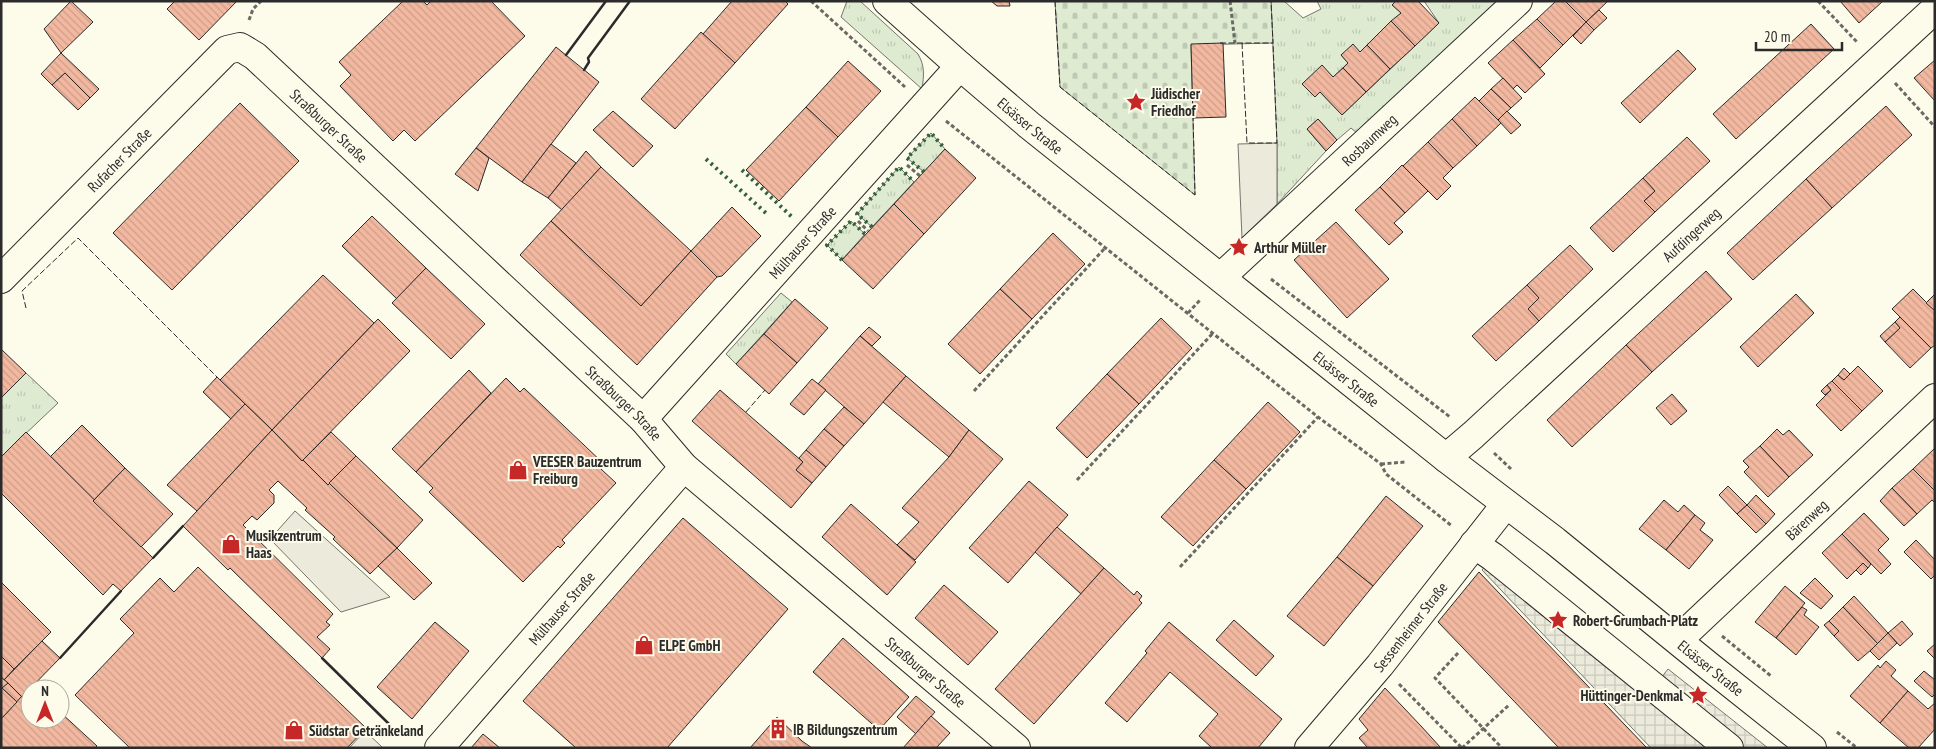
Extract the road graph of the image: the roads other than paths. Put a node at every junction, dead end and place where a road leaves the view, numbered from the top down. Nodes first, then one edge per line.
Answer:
1 (887, 1) edge
2 (1518, 1) edge
3 (1935, 9) edge
4 (240, 47) joint
5 (960, 66) junction
6 (1221, 277) junction
7 (1, 279) edge
8 (1935, 398) edge
9 (643, 419) junction
10 (1446, 458) junction
11 (684, 467) junction
12 (1506, 504) junction
13 (1474, 544) junction
14 (1678, 640) junction
15 (1808, 746) edge
16 (439, 748) edge
17 (1016, 748) edge
18 (1309, 748) edge
19 (1730, 748) edge

1 - 5 street, Elsässer Straße
2 - 6 street, Rosbaumweg
3 - 10 street, Aufdingerweg
4 - 7 street, Rufacher Straße
4 - 9 street, Straßburger Straße
5 - 6 street, Elsässer Straße
5 - 9 street, Mülhauser Straße
6 - 10 street, Elsässer Straße
8 - 14 street, Bärenweg
9 - 11 street, Straßburger Straße
10 - 12 street, Elsässer Straße
11 - 16 street, Mülhauser Straße
11 - 17 street, Straßburger Straße
12 - 13 street, Sessenheimer Straße
12 - 14 street, Elsässer Straße
13 - 18 street, Sessenheimer Straße
13 - 19 street
14 - 15 street, Elsässer Straße

